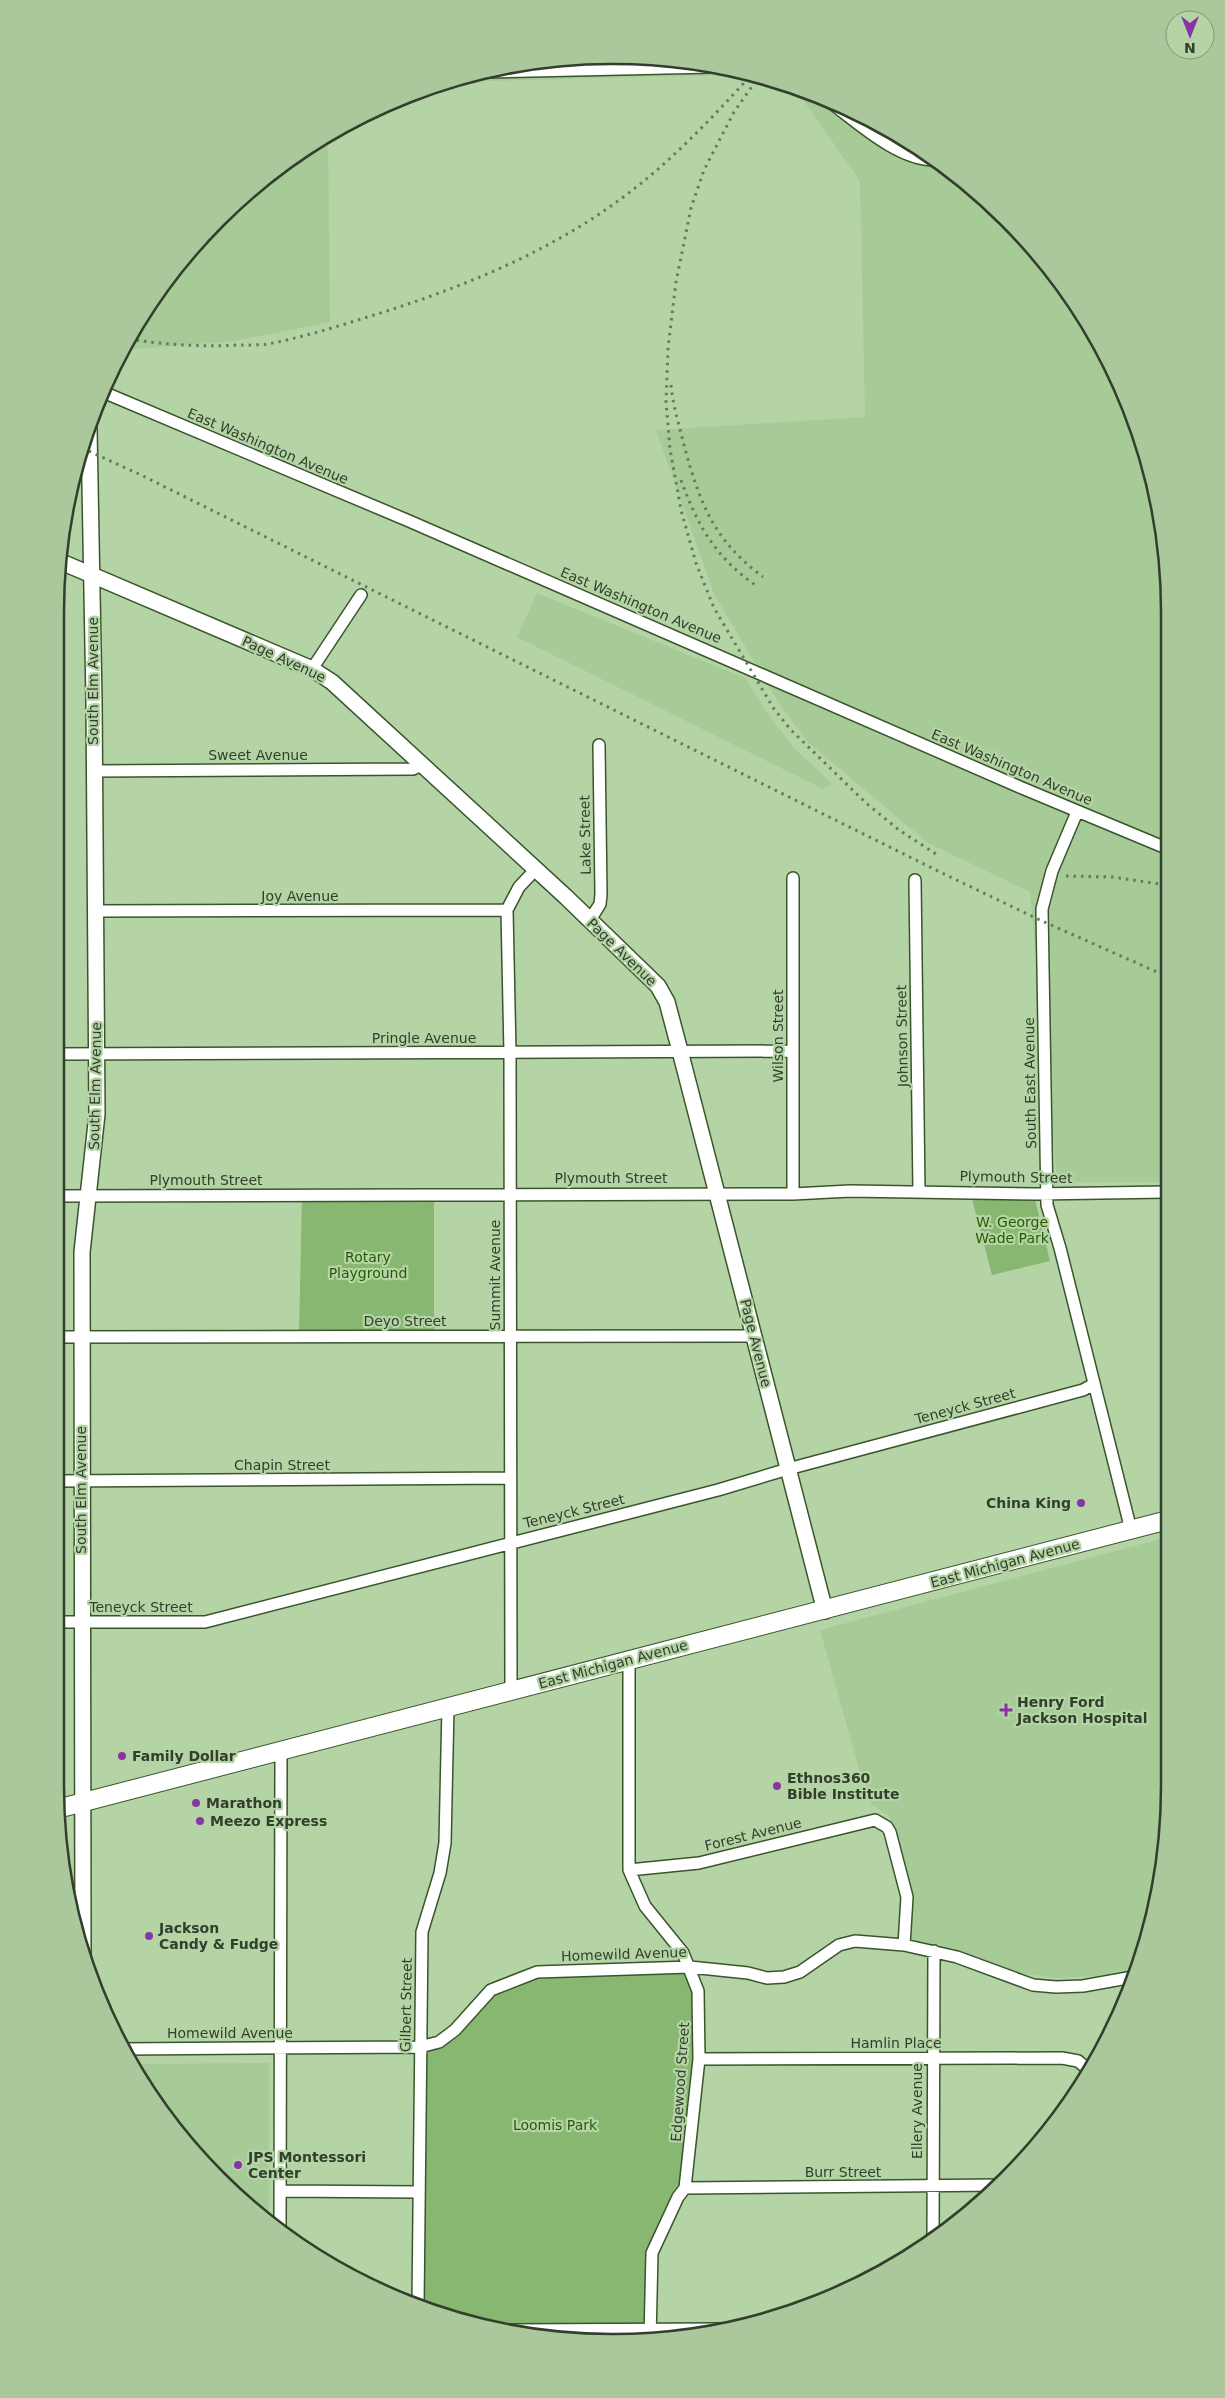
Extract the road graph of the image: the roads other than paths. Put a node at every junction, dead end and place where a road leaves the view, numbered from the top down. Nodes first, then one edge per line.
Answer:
1 (673, 67) edge
2 (523, 71) edge
3 (856, 121) edge
4 (920, 158) edge
5 (110, 395) edge
6 (82, 469) edge
7 (66, 565) edge
8 (92, 576) junction
9 (360, 595) dead end
10 (312, 669) junction
11 (599, 745) dead end
12 (422, 765) junction
13 (93, 771) junction
14 (1077, 812) junction
15 (1161, 846) edge
16 (536, 869) junction
17 (794, 878) dead end
18 (915, 880) dead end
19 (507, 910) junction
20 (94, 911) junction
21 (590, 920) junction
22 (680, 1051) junction
23 (793, 1051) junction
24 (510, 1053) junction
25 (64, 1054) edge
26 (96, 1054) junction
27 (919, 1192) junction
28 (1161, 1192) edge
29 (716, 1193) junction
30 (1048, 1193) junction
31 (510, 1194) junction
32 (793, 1194) junction
33 (64, 1196) edge
34 (88, 1196) junction
35 (511, 1336) junction
36 (754, 1336) junction
37 (81, 1337) junction
38 (64, 1338) edge
39 (1094, 1384) junction
40 (788, 1469) junction
41 (510, 1478) junction
42 (64, 1481) edge
43 (82, 1481) junction
44 (1161, 1522) edge
45 (1131, 1530) junction
46 (510, 1543) junction
47 (825, 1611) junction
48 (64, 1622) edge
49 (81, 1622) junction
50 (629, 1659) junction
51 (511, 1691) junction
52 (448, 1707) junction
53 (281, 1751) junction
54 (81, 1803) junction
55 (65, 1807) edge
56 (629, 1870) junction
57 (83, 1930) edge
58 (904, 1945) junction
59 (934, 1952) junction
60 (690, 1967) junction
61 (1126, 1978) edge
62 (420, 2047) junction
63 (280, 2048) junction
64 (131, 2049) edge
65 (932, 2058) junction
66 (699, 2059) junction
67 (1084, 2066) edge
68 (988, 2185) edge
69 (932, 2187) junction
70 (685, 2188) junction
71 (280, 2190) junction
72 (418, 2192) junction
73 (280, 2222) edge
74 (932, 2232) edge
75 (418, 2298) edge
76 (650, 2333) edge

1 - 2 street
3 - 4 street
5 - 14 street, East Washington Avenue
6 - 8 street, South Elm Avenue
7 - 8 street, Page Avenue
8 - 10 street, Page Avenue
8 - 13 street, South Elm Avenue
9 - 10 street
10 - 12 street, Page Avenue
11 - 21 street, Lake Street
12 - 13 street, Sweet Avenue
12 - 16 street, Page Avenue
13 - 20 street, South Elm Avenue
14 - 15 street, East Washington Avenue
14 - 30 street, South East Avenue
16 - 19 street, Summit Avenue
16 - 21 street, Page Avenue
17 - 23 street, Wilson Street
18 - 27 street, Johnson Street
19 - 20 street, Joy Avenue
19 - 24 street, Summit Avenue
20 - 26 street, South Elm Avenue
21 - 22 street, Page Avenue
22 - 23 street, Pringle Avenue
22 - 24 street, Pringle Avenue
22 - 29 street, Page Avenue
23 - 32 street, Wilson Street
24 - 26 street, Pringle Avenue
24 - 31 street, Summit Avenue
25 - 26 street, Pringle Avenue
26 - 34 street, South Elm Avenue
27 - 30 street, Plymouth Street
27 - 32 street, Plymouth Street
28 - 30 street, Plymouth Street
29 - 31 street, Plymouth Street
29 - 32 street, Plymouth Street
29 - 36 street, Page Avenue
30 - 39 street, South East Avenue
31 - 34 street, Plymouth Street
31 - 35 street, Summit Avenue
33 - 34 street, Plymouth Street
34 - 37 street, South Elm Avenue
35 - 36 street, Deyo Street
35 - 37 street, Deyo Street
35 - 41 street, Summit Avenue
36 - 40 street, Page Avenue
37 - 38 street, Deyo Street
37 - 43 street, South Elm Avenue
39 - 40 street, Teneyck Street
39 - 45 street, South East Avenue
40 - 46 street, Teneyck Street
40 - 47 street, Page Avenue
41 - 43 street, Chapin Street
41 - 46 street, Summit Avenue
42 - 43 street, Chapin Street
43 - 49 street, South Elm Avenue
44 - 45 main road, East Michigan Avenue
45 - 47 main road, East Michigan Avenue
46 - 49 street, Teneyck Street
46 - 51 street, Summit Avenue
47 - 50 main road, East Michigan Avenue
48 - 49 street, Teneyck Street
49 - 54 street, South Elm Avenue
50 - 51 main road, East Michigan Avenue
50 - 56 street, Edgewood Street
51 - 52 main road, East Michigan Avenue
52 - 53 main road, East Michigan Avenue
52 - 62 street, Gilbert Street
53 - 54 main road, East Michigan Avenue
53 - 63 street
54 - 55 main road, East Michigan Avenue
54 - 57 street, South Elm Avenue
56 - 58 street, Forest Avenue
56 - 60 street, Edgewood Street
58 - 59 street, Homewild Avenue
58 - 60 street, Homewild Avenue
59 - 61 street, Homewild Avenue
59 - 65 street, Ellery Avenue
60 - 62 street, Homewild Avenue
60 - 66 street, Edgewood Street
62 - 63 street, Homewild Avenue
62 - 72 street, Gilbert Street
63 - 64 street, Homewild Avenue
63 - 71 street
65 - 66 street, Hamlin Place
65 - 67 street, Hamlin Place
65 - 69 street, Ellery Avenue
66 - 70 street, Edgewood Street
68 - 69 street, Burr Street
69 - 70 street, Burr Street
69 - 74 street, Ellery Avenue
70 - 76 street, Edgewood Street
71 - 72 street
71 - 73 street
72 - 75 street, Gilbert Street

